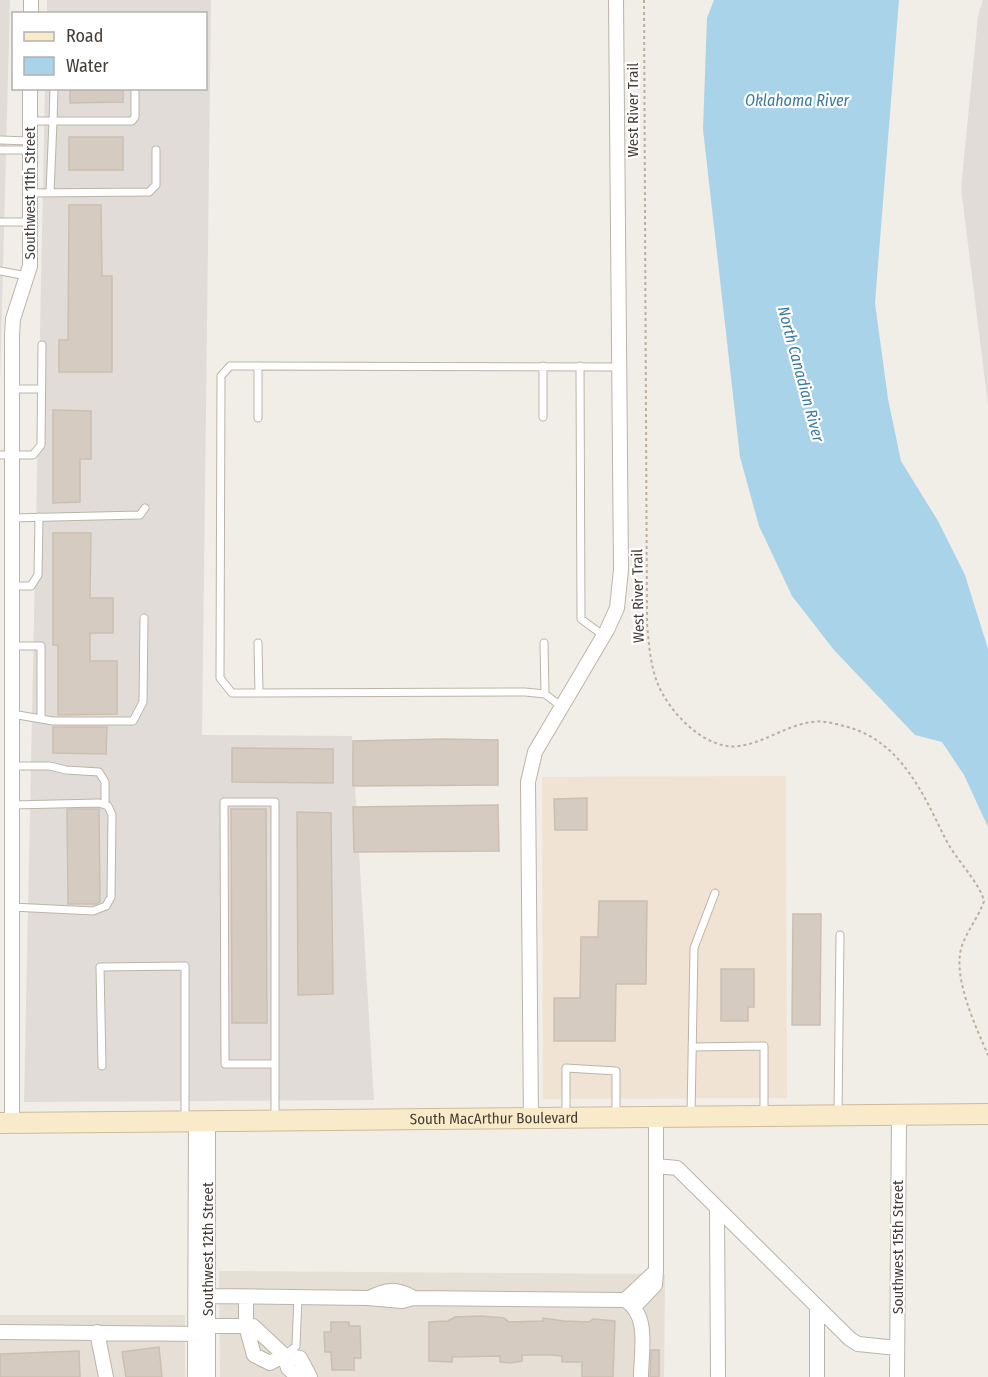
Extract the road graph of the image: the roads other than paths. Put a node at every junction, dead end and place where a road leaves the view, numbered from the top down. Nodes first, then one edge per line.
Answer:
1 (616, 0) edge
2 (30, 90) edge
3 (54, 90) edge
4 (135, 90) edge
5 (30, 122) junction
6 (53, 122) junction
7 (0, 140) edge
8 (30, 145) junction
9 (0, 150) edge
10 (156, 150) dead end
11 (30, 193) junction
12 (50, 193) junction
13 (0, 222) edge
14 (29, 222) junction
15 (0, 272) edge
16 (27, 276) junction
17 (42, 345) dead end
18 (258, 366) junction
19 (543, 366) junction
20 (580, 366) junction
21 (619, 367) junction
22 (12, 389) junction
23 (42, 389) junction
24 (543, 417) dead end
25 (258, 418) dead end
26 (6, 455) edge
27 (145, 508) dead end
28 (39, 517) junction
29 (12, 518) junction
30 (12, 586) junction
31 (144, 618) dead end
32 (604, 636) junction
33 (8, 639) edge
34 (258, 643) dead end
35 (544, 643) dead end
36 (259, 693) junction
37 (544, 694) junction
38 (562, 707) junction
39 (12, 714) junction
40 (42, 719) junction
41 (12, 766) junction
42 (12, 805) junction
43 (105, 805) junction
44 (715, 893) dead end
45 (12, 907) junction
46 (840, 936) dead end
47 (692, 1047) junction
48 (274, 1064) junction
49 (102, 1066) dead end
50 (988, 1114) edge
51 (838, 1117) junction
52 (899, 1117) junction
53 (691, 1118) junction
54 (764, 1118) junction
55 (531, 1119) junction
56 (566, 1119) junction
57 (616, 1119) junction
58 (656, 1119) junction
59 (275, 1121) junction
60 (196, 1122) junction
61 (6, 1123) edge
62 (656, 1166) junction
63 (717, 1208) junction
64 (208, 1296) junction
65 (246, 1297) junction
66 (298, 1297) junction
67 (630, 1303) junction
68 (817, 1307) junction
69 (246, 1326) junction
70 (201, 1330) junction
71 (0, 1332) edge
72 (97, 1332) junction
73 (897, 1348) junction
74 (284, 1355) junction
75 (106, 1377) edge
76 (195, 1377) edge
77 (208, 1377) edge
78 (298, 1377) edge
79 (310, 1377) edge
80 (641, 1377) edge
81 (718, 1377) edge
82 (817, 1377) edge
83 (897, 1377) edge

1 - 21 street
2 - 5 street, Southwest 11th Street
3 - 6 lane
4 - 6 lane
5 - 6 lane
5 - 8 street, Southwest 11th Street
6 - 12 lane
7 - 8 lane
8 - 9 lane
8 - 11 street, Southwest 11th Street
10 - 12 lane
11 - 12 lane
11 - 14 street, Southwest 11th Street
13 - 14 lane
14 - 16 street, Southwest 11th Street
15 - 16 lane
16 - 22 street, Southwest 11th Street
17 - 23 lane
18 - 19 lane
18 - 25 lane
18 - 36 lane
19 - 20 lane
19 - 24 lane
20 - 21 lane
20 - 32 lane
21 - 32 street
22 - 23 lane
22 - 26 street, Southwest 11th Street
23 - 26 lane
26 - 29 street, Southwest 11th Street
27 - 28 lane
28 - 29 lane
28 - 30 lane
29 - 30 street, Southwest 11th Street
30 - 33 street, Southwest 11th Street
31 - 40 lane
32 - 38 street
33 - 39 street, Southwest 11th Street
33 - 40 lane
34 - 36 lane
35 - 37 lane
36 - 37 lane
37 - 38 lane
38 - 55 street
39 - 40 lane
39 - 41 street, Southwest 11th Street
41 - 42 street, Southwest 11th Street
41 - 43 lane
42 - 43 lane
42 - 45 street, Southwest 11th Street
43 - 45 lane
44 - 47 lane
45 - 61 street, Southwest 11th Street
46 - 51 lane
47 - 53 lane
47 - 54 lane
48 - 48 lane
48 - 59 lane
49 - 60 lane
50 - 52 main road, South MacArthur Boulevard
51 - 52 main road, South MacArthur Boulevard
51 - 54 main road, South MacArthur Boulevard
52 - 73 street, Southwest 15th Street
53 - 54 main road, South MacArthur Boulevard
53 - 58 main road, South MacArthur Boulevard
55 - 56 main road, South MacArthur Boulevard
55 - 59 main road, South MacArthur Boulevard
56 - 57 main road, South MacArthur Boulevard
56 - 57 lane
57 - 58 main road, South MacArthur Boulevard
58 - 62 street
59 - 60 main road, South MacArthur Boulevard
60 - 61 main road, South MacArthur Boulevard
60 - 64 street, Southwest 12th Street
60 - 70 street, Southwest 12th Street
62 - 63 street
62 - 67 street
63 - 68 street
63 - 81 street
64 - 65 street
64 - 70 street, Southwest 12th Street
65 - 66 street
65 - 69 street
66 - 67 street
66 - 74 lane
67 - 80 street
68 - 73 street
68 - 82 street
69 - 70 street
69 - 74 street
69 - 74 street
70 - 72 street
70 - 76 street, Southwest 12th Street
70 - 77 street, Southwest 12th Street
71 - 72 street
72 - 75 street
73 - 83 street, Southwest 15th Street
74 - 78 street
74 - 79 street

